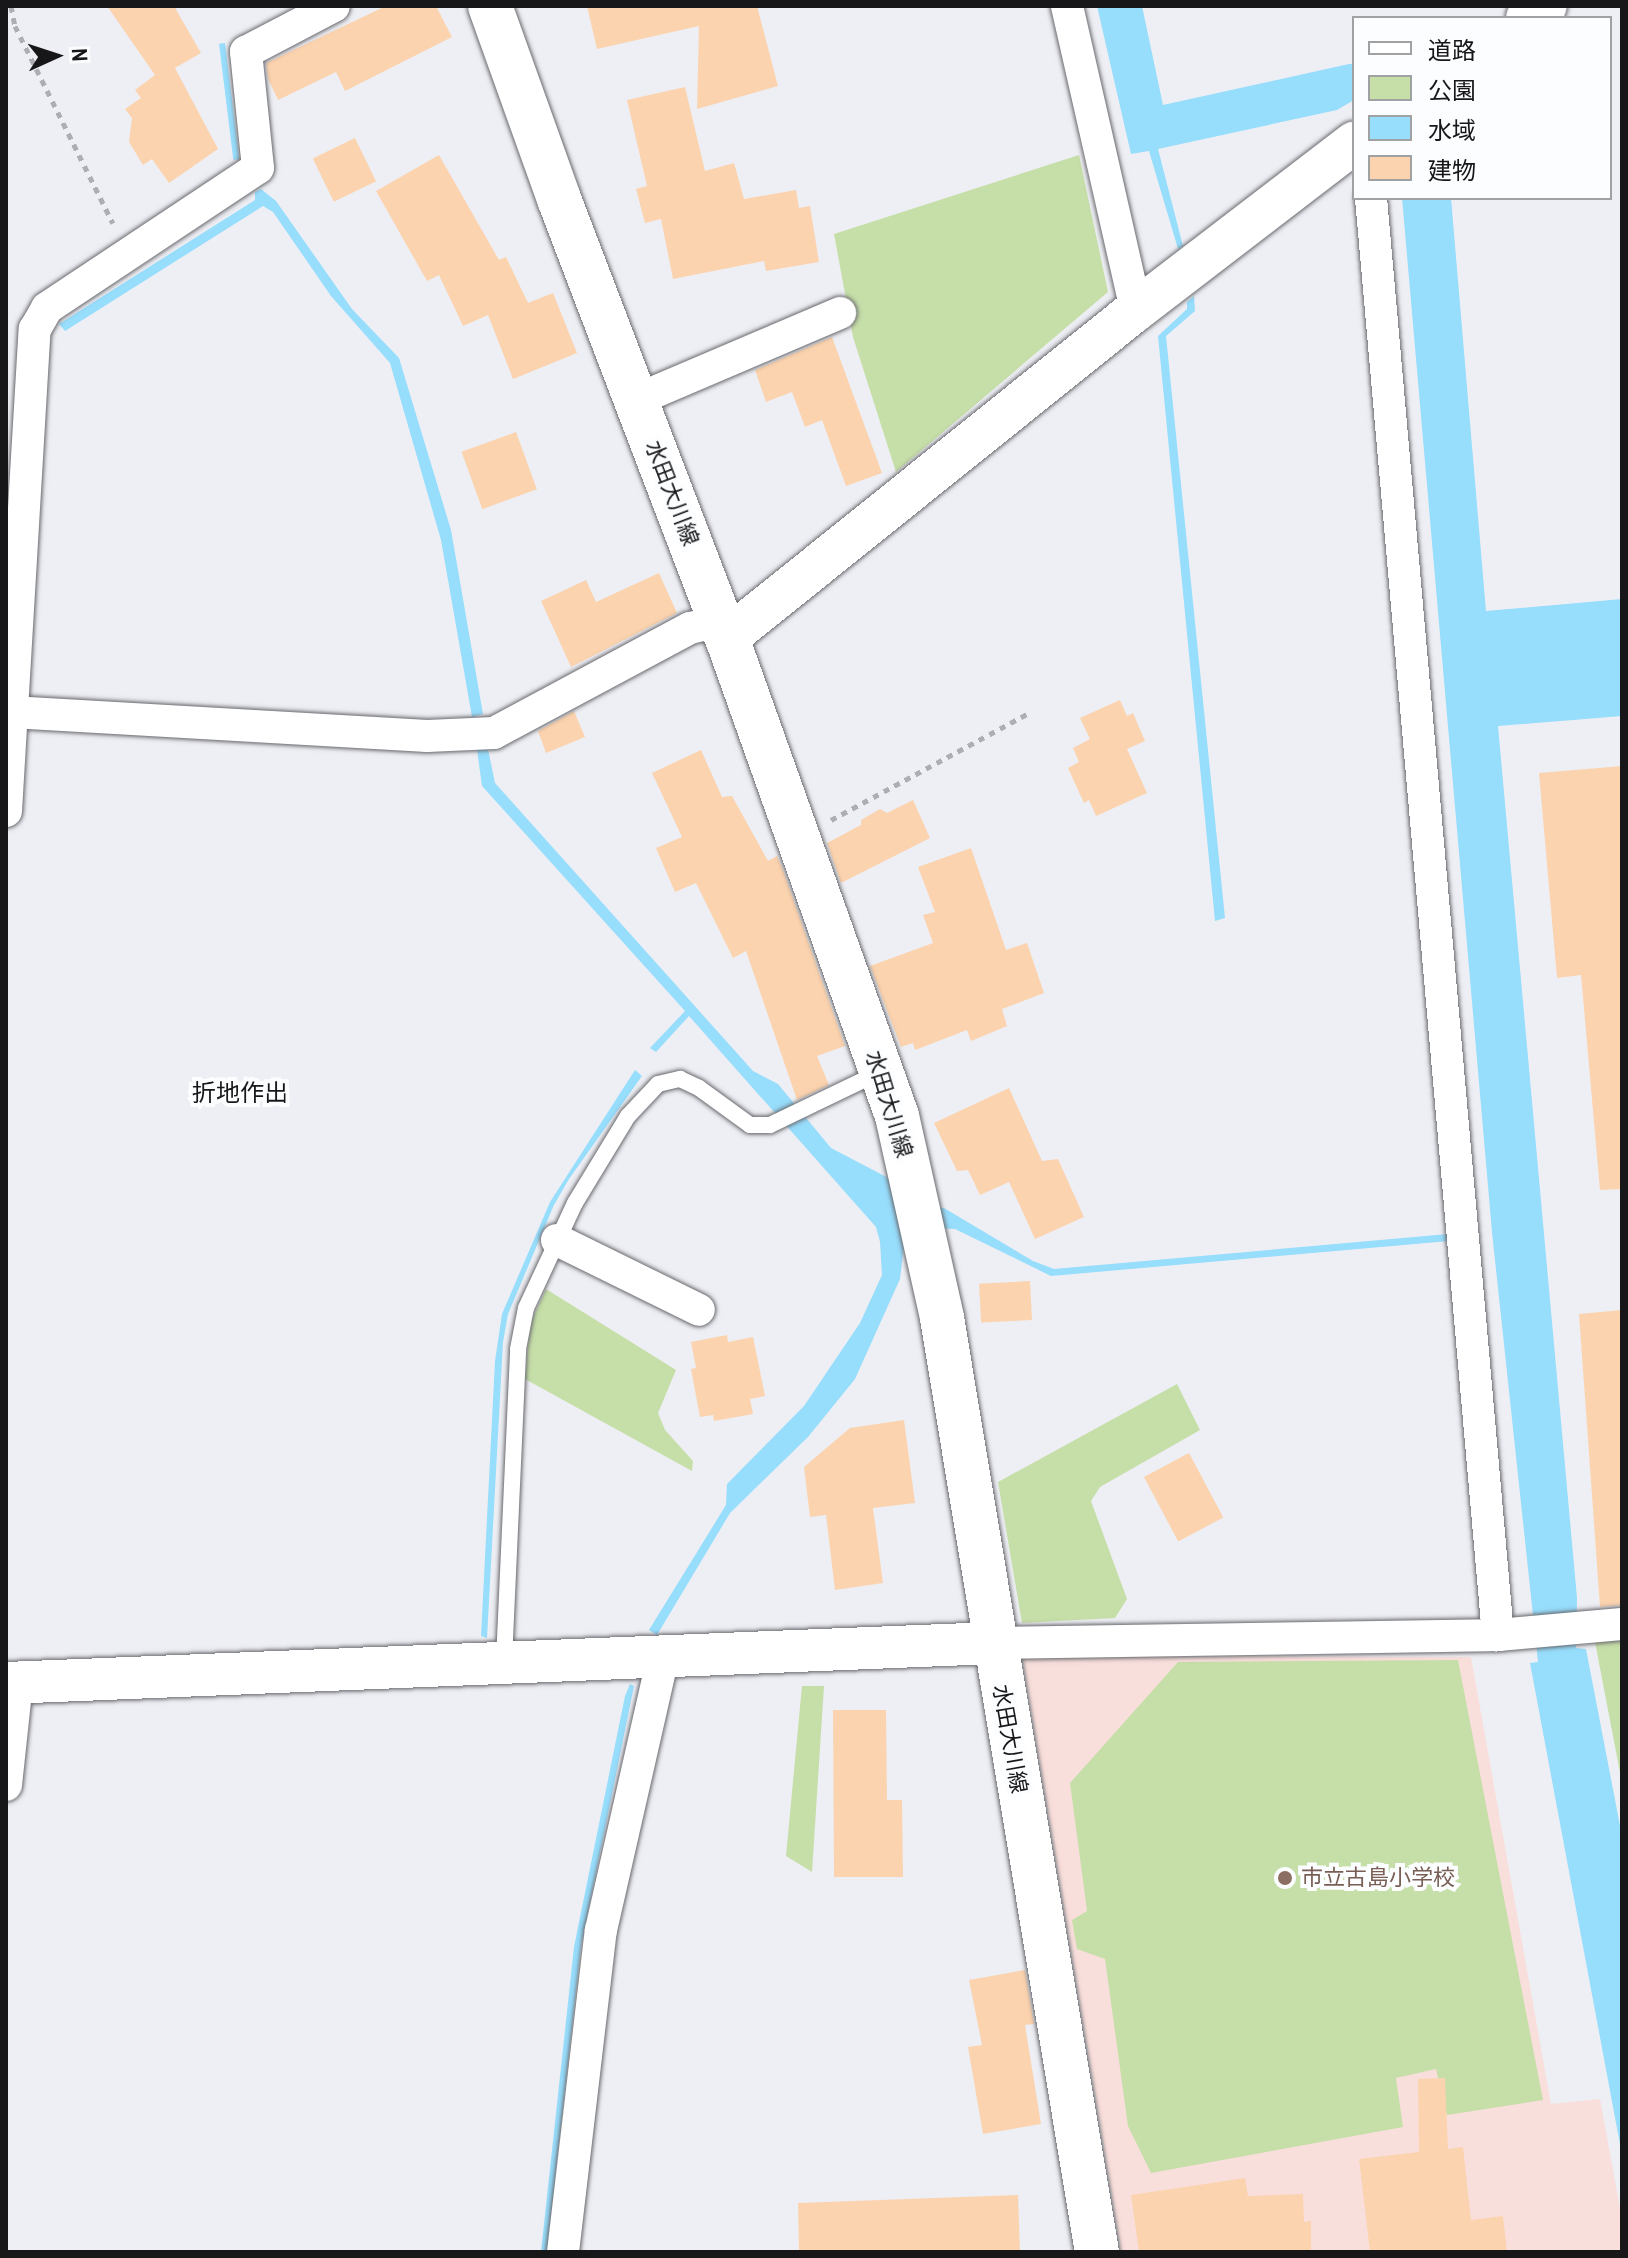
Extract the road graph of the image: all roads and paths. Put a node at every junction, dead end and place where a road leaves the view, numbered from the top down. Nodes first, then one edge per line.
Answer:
1 (11, 6) edge
2 (334, 6) edge
3 (490, 6) edge
4 (1067, 6) edge
5 (1352, 145) edge
6 (1371, 200) edge
7 (128, 252) junction
8 (1136, 310) junction
9 (840, 313) dead end
10 (636, 400) junction
11 (13, 549) edge
12 (723, 629) junction
13 (11, 712) junction
14 (1031, 712) dead end
15 (6, 811) edge
16 (797, 838) junction
17 (881, 1072) junction
18 (557, 1240) junction
19 (699, 1310) dead end
20 (1610, 1625) edge
21 (1507, 1634) junction
22 (994, 1643) junction
23 (663, 1656) junction
24 (504, 1663) junction
25 (12, 1683) edge
26 (6, 1785) edge
27 (563, 2252) edge
28 (1097, 2252) edge

1 - 7 path
2 - 7 street
3 - 10 main road, 水田大川線
4 - 8 street
5 - 8 street
6 - 21 street
7 - 11 street
8 - 12 street
9 - 10 street
10 - 12 main road, 水田大川線
11 - 13 street
12 - 13 street
12 - 16 main road, 水田大川線
13 - 15 street
14 - 16 path
16 - 17 main road, 水田大川線
17 - 18 lane
17 - 22 main road, 水田大川線
18 - 19 street
18 - 24 lane
20 - 21 street
21 - 22 street
22 - 23 street
22 - 28 main road, 水田大川線
23 - 24 street
23 - 27 street
24 - 25 street
25 - 26 street

